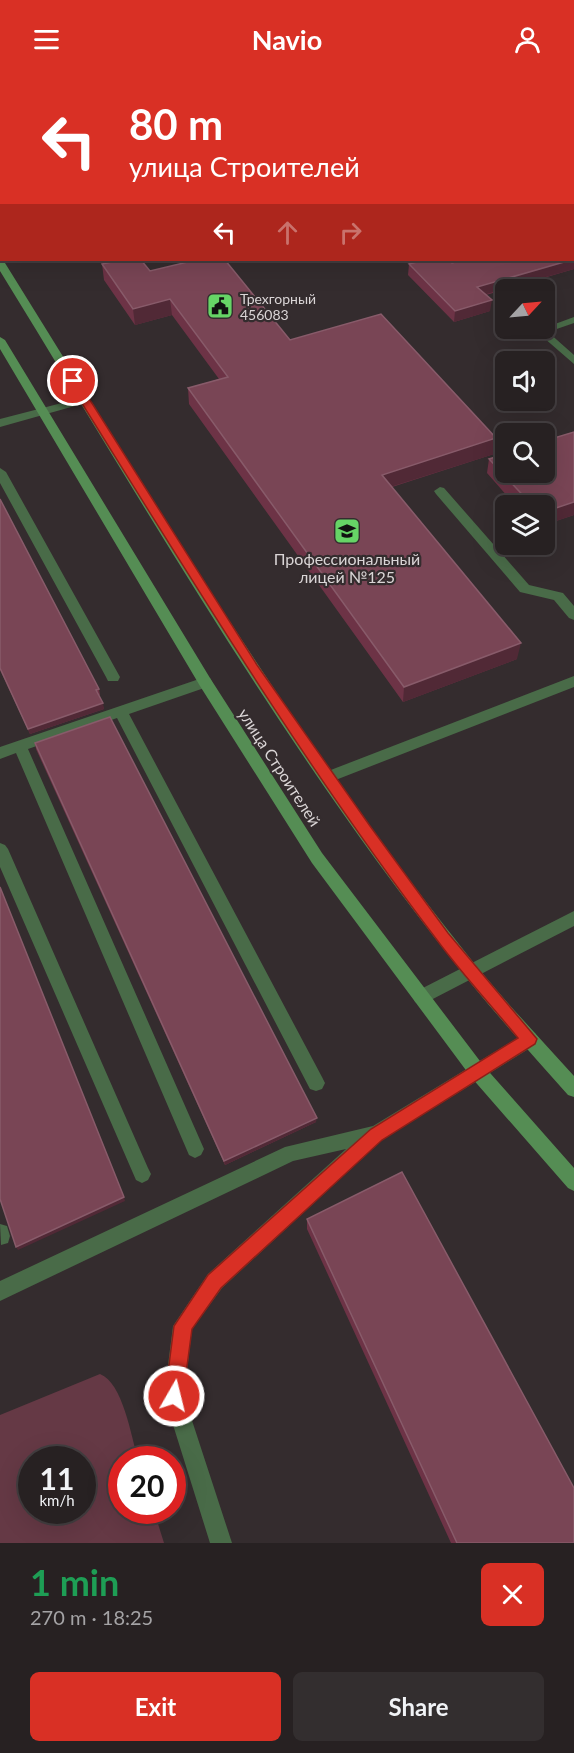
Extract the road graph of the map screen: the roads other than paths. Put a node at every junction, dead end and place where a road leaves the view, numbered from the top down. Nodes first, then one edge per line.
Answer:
1 (0, 262) edge
2 (574, 320) edge
3 (0, 340) edge
4 (574, 361) edge
5 (85, 400) junction
6 (42, 411) junction
7 (0, 423) edge
8 (0, 472) edge
9 (440, 491) dead end
10 (574, 615) edge
11 (113, 677) dead end
12 (574, 681) edge
13 (205, 682) junction
14 (121, 712) junction
15 (20, 746) junction
16 (0, 753) edge
17 (328, 777) junction
18 (0, 849) edge
19 (574, 918) edge
20 (472, 971) junction
21 (421, 997) junction
22 (529, 1039) junction
23 (477, 1071) junction
24 (316, 1083) dead end
25 (574, 1089) edge
26 (376, 1134) junction
27 (195, 1149) dead end
28 (142, 1174) dead end
29 (574, 1182) edge
30 (0, 1291) edge
31 (221, 1543) edge

1 - 5 street, улица Строителей
2 - 4 lane
3 - 6 street, улица Строителей
5 - 6 lane
5 - 17 street, улица Строителей
6 - 7 lane
6 - 13 street, улица Строителей
8 - 11 lane
9 - 10 lane
12 - 17 lane
13 - 14 lane
13 - 21 street, улица Строителей
14 - 15 lane
14 - 24 lane
15 - 16 lane
15 - 27 lane
17 - 20 street, улица Строителей
18 - 28 lane
19 - 20 lane
20 - 21 lane
20 - 22 street, улица Строителей
21 - 23 street, улица Строителей
22 - 23 lane
22 - 25 street, улица Строителей
23 - 26 lane
23 - 29 street, улица Строителей
26 - 30 lane
26 - 31 lane

